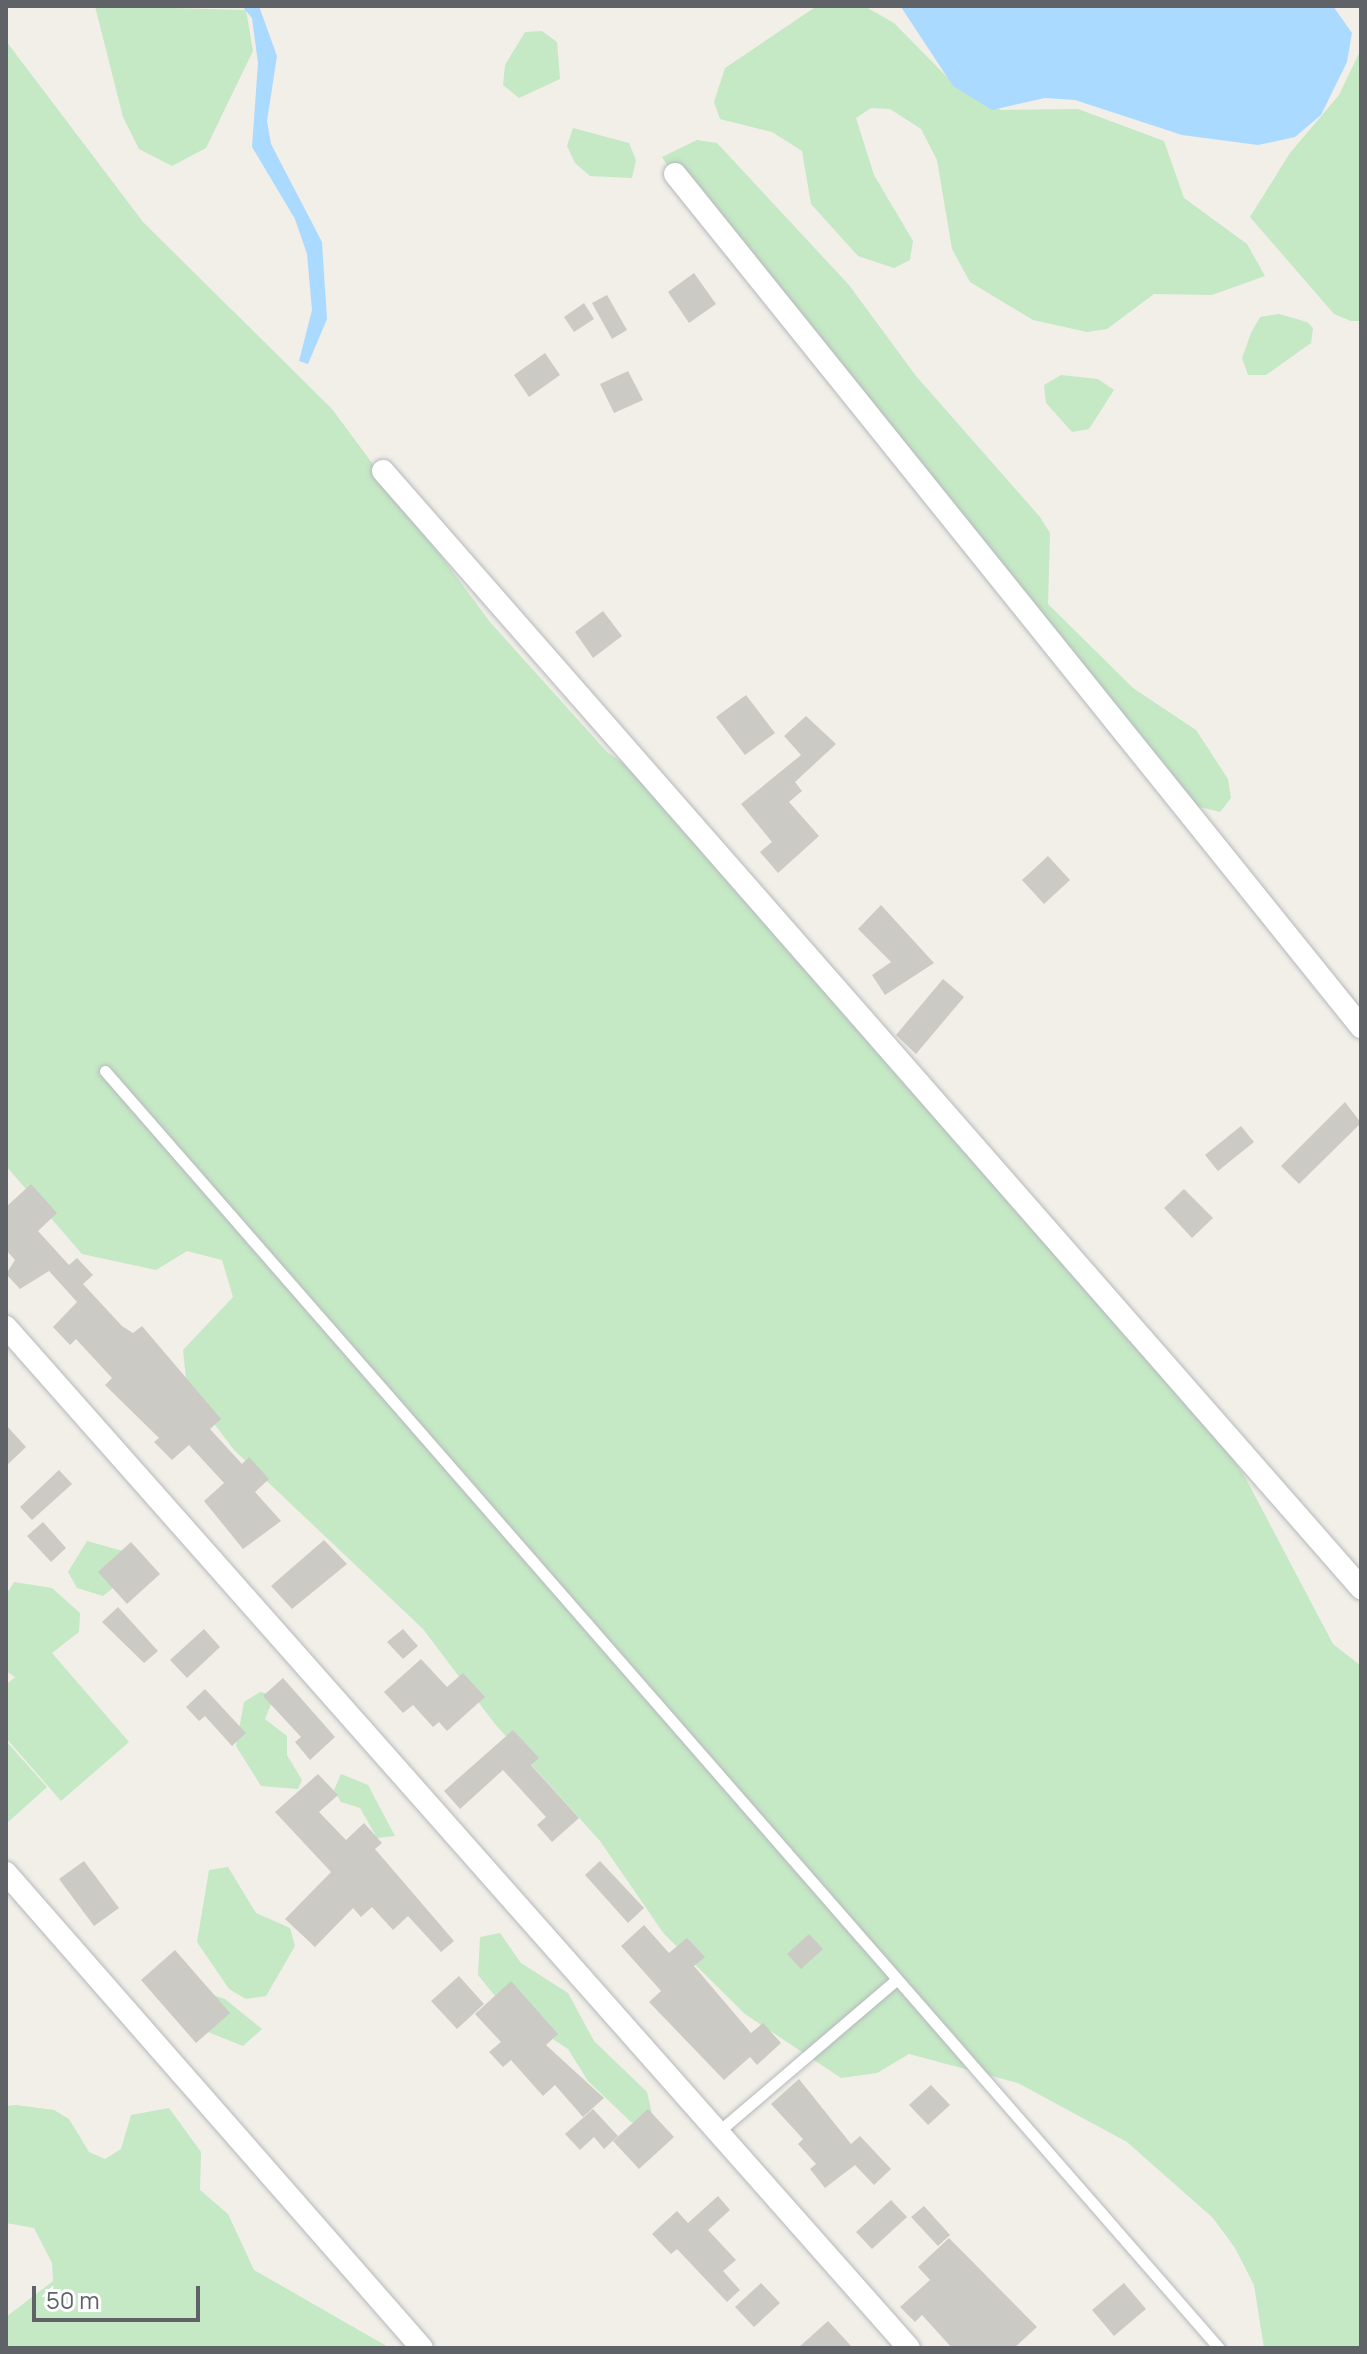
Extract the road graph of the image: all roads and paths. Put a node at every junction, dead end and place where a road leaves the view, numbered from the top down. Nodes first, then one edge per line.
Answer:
1 (675, 174) dead end
2 (383, 471) dead end
3 (1361, 1027) edge
4 (105, 1071) dead end
5 (6, 1327) edge
6 (1361, 1588) edge
7 (6, 1873) edge
8 (896, 1980) junction
9 (718, 2132) junction
10 (422, 2348) edge
11 (909, 2348) edge
12 (1219, 2348) edge

1 - 3 street
2 - 6 street
4 - 8 lane
5 - 9 street
7 - 10 street
8 - 9 lane
8 - 12 lane
9 - 11 street

